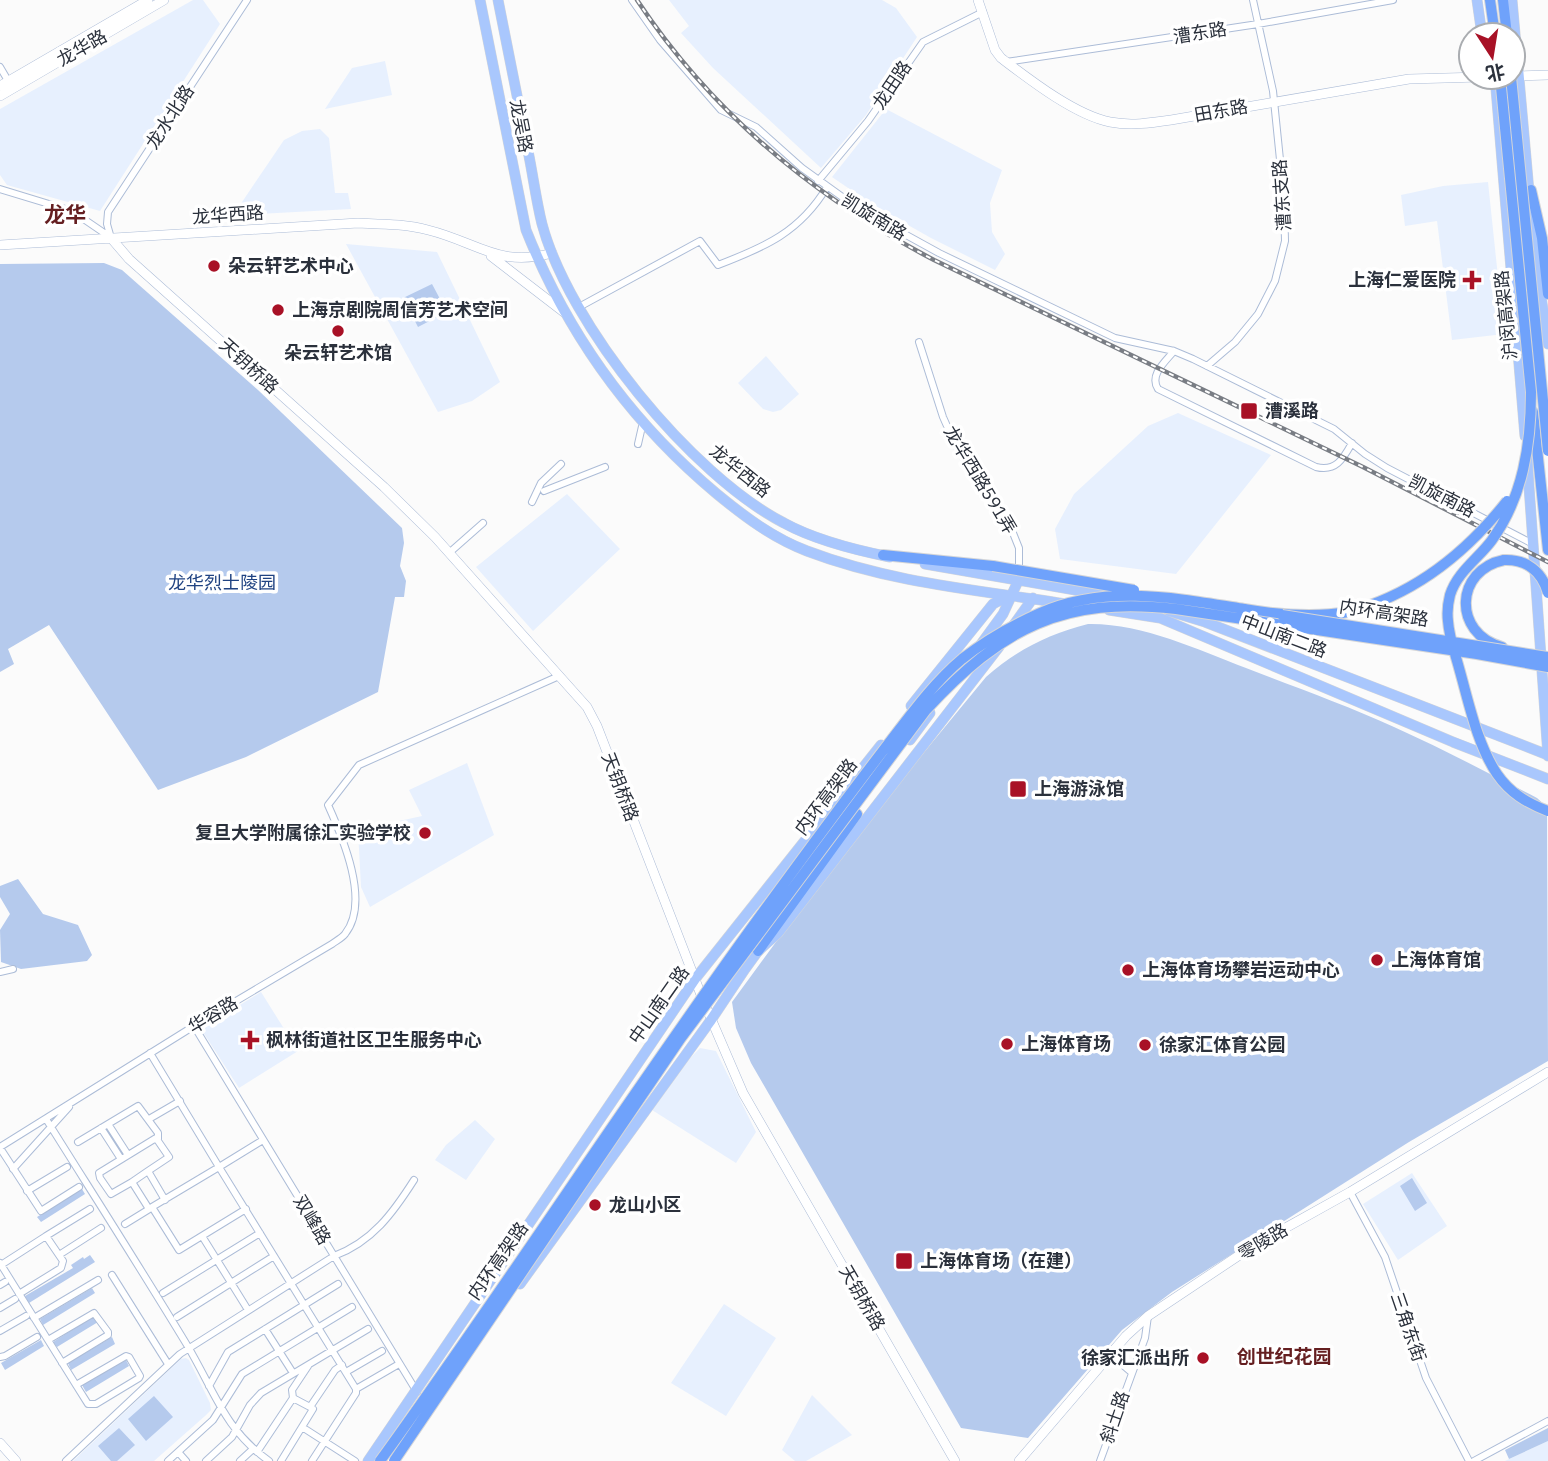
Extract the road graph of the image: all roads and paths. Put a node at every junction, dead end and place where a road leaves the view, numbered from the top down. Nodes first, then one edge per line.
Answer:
1 (148, 0) edge
2 (164, 0) edge
3 (247, 0) edge
4 (480, 0) edge
5 (498, 0) edge
6 (632, 0) edge
7 (978, 0) edge
8 (1253, 0) edge
9 (1393, 0) edge
10 (1477, 0) edge
11 (1489, 0) edge
12 (1503, 0) edge
13 (1512, 0) edge
14 (983, 12) junction
15 (1480, 21) edge
16 (1491, 21) edge
17 (1505, 21) edge
18 (1513, 21) edge
19 (1258, 24) junction
20 (1006, 62) junction
21 (0, 67) edge
22 (1548, 75) edge
23 (1527, 77) edge
24 (1457, 78) edge
25 (7, 85) edge
26 (1497, 91) edge
27 (1498, 91) edge
28 (1516, 91) edge
29 (1517, 91) edge
30 (0, 96) edge
31 (1274, 102) junction
32 (818, 181) junction
33 (827, 187) junction
34 (0, 189) edge
35 (1531, 190) junction
36 (111, 239) junction
37 (0, 245) edge
38 (481, 249) junction
39 (1548, 250) edge
40 (552, 253) junction
41 (537, 258) junction
42 (1548, 294) edge
43 (579, 307) junction
44 (565, 313) junction
45 (919, 342) dead end
46 (1548, 344) edge
47 (1174, 351) junction
48 (1208, 366) junction
49 (1531, 392) junction
50 (643, 422) junction
51 (1352, 443) junction
52 (638, 444) dead end
53 (1548, 451) edge
54 (561, 464) dead end
55 (605, 467) dead end
56 (1516, 490) junction
57 (544, 491) dead end
58 (532, 502) dead end
59 (483, 523) dead end
60 (1534, 545) junction
61 (1548, 550) edge
62 (449, 553) junction
63 (883, 555) junction
64 (1018, 579) junction
65 (1548, 593) edge
66 (1010, 595) junction
67 (1033, 598) junction
68 (1178, 599) junction
69 (1282, 615) junction
70 (1518, 651) junction
71 (1548, 657) edge
72 (1548, 667) edge
73 (559, 676) junction
74 (894, 754) junction
75 (1548, 755) edge
76 (1548, 779) edge
77 (1548, 811) edge
78 (758, 951) junction
79 (13, 969) dead end
80 (0, 972) edge
81 (695, 979) junction
82 (711, 1020) junction
83 (194, 1026) junction
84 (150, 1053) junction
85 (1548, 1072) edge
86 (75, 1100) junction
87 (180, 1101) junction
88 (46, 1119) junction
89 (149, 1119) junction
90 (104, 1126) junction
91 (158, 1139) junction
92 (263, 1140) junction
93 (78, 1142) dead end
94 (0, 1147) edge
95 (124, 1157) junction
96 (66, 1167) dead end
97 (219, 1167) junction
98 (13, 1169) junction
99 (148, 1171) junction
100 (414, 1180) dead end
101 (132, 1182) junction
102 (79, 1187) dead end
103 (27, 1191) junction
104 (1350, 1192) junction
105 (165, 1200) junction
106 (151, 1208) junction
107 (90, 1209) dead end
108 (246, 1209) junction
109 (125, 1224) dead end
110 (101, 1228) dead end
111 (260, 1233) junction
112 (46, 1236) junction
113 (202, 1236) junction
114 (59, 1255) junction
115 (274, 1256) junction
116 (334, 1256) junction
117 (217, 1259) junction
118 (1, 1264) edge
119 (112, 1275) dead end
120 (98, 1280) dead end
121 (231, 1283) junction
122 (291, 1283) junction
123 (338, 1284) dead end
124 (163, 1293) dead end
125 (17, 1297) junction
126 (304, 1304) junction
127 (352, 1307) dead end
128 (0, 1308) edge
129 (248, 1310) junction
130 (26, 1316) dead end
131 (1149, 1316) junction
132 (177, 1317) dead end
133 (34, 1318) junction
134 (318, 1327) junction
135 (265, 1329) junction
136 (368, 1329) dead end
137 (0, 1331) edge
138 (37, 1337) dead end
139 (48, 1340) junction
140 (189, 1348) junction
141 (332, 1349) junction
142 (279, 1351) junction
143 (382, 1351) dead end
144 (1110, 1354) junction
145 (0, 1357) edge
146 (62, 1363) junction
147 (310, 1363) junction
148 (168, 1364) junction
149 (399, 1364) junction
150 (344, 1368) junction
151 (1130, 1372) junction
152 (293, 1373) junction
153 (279, 1382) junction
154 (76, 1385) junction
155 (209, 1386) junction
156 (356, 1390) junction
157 (416, 1391) junction
158 (292, 1394) junction
159 (310, 1407) junction
160 (435, 1408) junction
161 (221, 1411) junction
162 (1548, 1422) edge
163 (302, 1427) junction
164 (236, 1430) junction
165 (324, 1442) junction
166 (0, 1443) edge
167 (255, 1450) junction
168 (178, 1452) junction
169 (16, 1461) edge
170 (66, 1461) edge
171 (168, 1461) edge
172 (186, 1461) edge
173 (206, 1461) edge
174 (240, 1461) edge
175 (269, 1461) edge
176 (281, 1461) edge
177 (312, 1461) edge
178 (355, 1461) edge
179 (368, 1461) edge
180 (380, 1461) edge
181 (394, 1461) edge
182 (400, 1461) edge
183 (955, 1461) edge
184 (1019, 1461) edge
185 (1100, 1461) edge
186 (1471, 1461) edge

1 - 25 street, 龙华路
2 - 25 street, 龙华路
3 - 36 street, 龙水北路
4 - 41 main road, 龙吴路
5 - 40 main road, 龙吴路
6 - 32 street, 凯旋南路
7 - 14 street, 田东路
8 - 19 street, 漕东支路
9 - 19 street, 漕东路
10 - 15 main road
11 - 16 highway
12 - 17 highway
13 - 18 main road
14 - 20 street, 田东路
14 - 32 street, 龙田路
19 - 20 street, 漕东路
19 - 31 street, 漕东支路
20 - 31 street, 田东路
21 - 25 street
22 - 23 street, 田东路
24 - 31 street, 田东路
25 - 30 street, 龙华路
26 - 60 main road
27 - 49 highway, 沪闵高架路, bridge
28 - 53 highway, 沪闵高架路, bridge
29 - 35 main road
31 - 48 street, 漕东支路
32 - 33 street, 凯旋南路
33 - 43 street
33 - 47 street, 凯旋南路
34 - 36 street
35 - 39 main road
35 - 42 highway
35 - 46 main road
36 - 37 street, 龙华西路
36 - 38 street, 龙华西路
36 - 62 street, 天钥桥路
38 - 41 street, 龙华西路
38 - 44 street
40 - 41 street, 龙华西路
40 - 43 main road, 龙华西路
41 - 44 main road, 龙华西路
43 - 63 main road, 龙华西路
44 - 50 main road, 龙华西路
45 - 64 street, 龙华西路591弄
47 - 48 street, 凯旋南路
47 - 51 street
48 - 51 street, 凯旋南路
49 - 56 highway, bridge
49 - 61 highway, 沪闵高架路, bridge
50 - 52 street
50 - 66 main road, 龙华西路
51 - 60 street, 凯旋南路
54 - 58 street
55 - 57 street
56 - 69 highway, bridge
56 - 77 highway, bridge
59 - 62 street
60 - 75 main road
62 - 73 street, 天钥桥路
63 - 64 main road, 龙华西路
63 - 68 highway, bridge
64 - 66 main road, 中山南二路
64 - 75 main road, 中山南二路
65 - 70 highway, bridge
66 - 67 main road, 中山南二路
66 - 78 main road, 中山南二路
66 - 81 main road, 中山南二路
67 - 76 main road, 中山南二路
67 - 78 main road, 中山南二路
68 - 69 highway, 内环高架路, bridge
68 - 180 highway, 内环高架路, bridge
69 - 70 highway, 内环高架路, bridge
70 - 71 highway, 内环高架路, bridge
72 - 74 highway, 内环高架路, bridge
73 - 81 street, 天钥桥路
73 - 83 street, 华容路
74 - 78 highway
74 - 181 highway, 内环高架路, bridge
78 - 82 main road, 中山南二路
79 - 80 street
81 - 82 street, 天钥桥路
81 - 157 main road, 中山南二路
82 - 160 main road, 中山南二路
82 - 183 street, 天钥桥路
83 - 84 street, 华容路
83 - 92 street, 双峰路
84 - 86 street, 华容路
84 - 87 street
85 - 104 street, 零陵路
86 - 88 street, 华容路
86 - 98 street
87 - 89 street
87 - 97 street
88 - 94 street, 华容路
88 - 140 street
89 - 90 street
89 - 91 street
90 - 93 street
90 - 95 street
91 - 95 street
91 - 99 street
92 - 97 street
92 - 116 street, 双峰路
94 - 98 street
95 - 101 street
96 - 103 street
97 - 105 street
97 - 108 street
98 - 103 street
99 - 101 street
99 - 105 street
100 - 116 street
101 - 106 street
102 - 103 street
104 - 131 street, 零陵路
104 - 186 street, 三角东街
105 - 106 street
106 - 109 street
106 - 113 street
107 - 112 street
108 - 111 street
108 - 113 street
110 - 114 street
111 - 115 street
111 - 117 street
112 - 114 street
112 - 118 street
113 - 117 street
114 - 125 street
115 - 121 street
115 - 122 street
116 - 122 street
116 - 149 street, 双峰路
117 - 121 street
117 - 124 street
118 - 125 street
119 - 148 street
120 - 133 street
121 - 129 street
121 - 132 street
122 - 126 street
122 - 129 street
123 - 126 street
125 - 128 street
125 - 133 street
126 - 134 street
126 - 135 street
127 - 134 street
129 - 140 street
130 - 137 street
131 - 144 street, 零陵路
131 - 151 street, 斜土路
133 - 139 street
134 - 141 street
134 - 142 street
135 - 142 street
135 - 155 street
136 - 141 street
138 - 145 street
139 - 146 street
139 - 146 street
140 - 148 street
140 - 155 street
141 - 147 street
141 - 150 street
142 - 152 street
142 - 161 street
143 - 150 street
144 - 151 street, 斜土路
144 - 184 street, 零陵路
146 - 154 street
147 - 152 street
147 - 158 street
148 - 170 street
149 - 156 street
149 - 157 street, 双峰路
150 - 156 street
150 - 159 street
151 - 185 street, 斜土路
152 - 153 street
153 - 158 street
153 - 164 street
154 - 154 street
155 - 161 street
156 - 165 street
157 - 160 street, 双峰路
157 - 179 main road, 中山南二路
158 - 159 street
158 - 167 street
159 - 163 street
160 - 182 main road, 中山南二路
161 - 164 street
161 - 168 street
162 - 186 street
163 - 165 street
163 - 176 street
164 - 167 street
164 - 173 street
165 - 177 street
165 - 178 street
166 - 169 street
167 - 174 street
167 - 175 street
168 - 171 street
168 - 172 street

